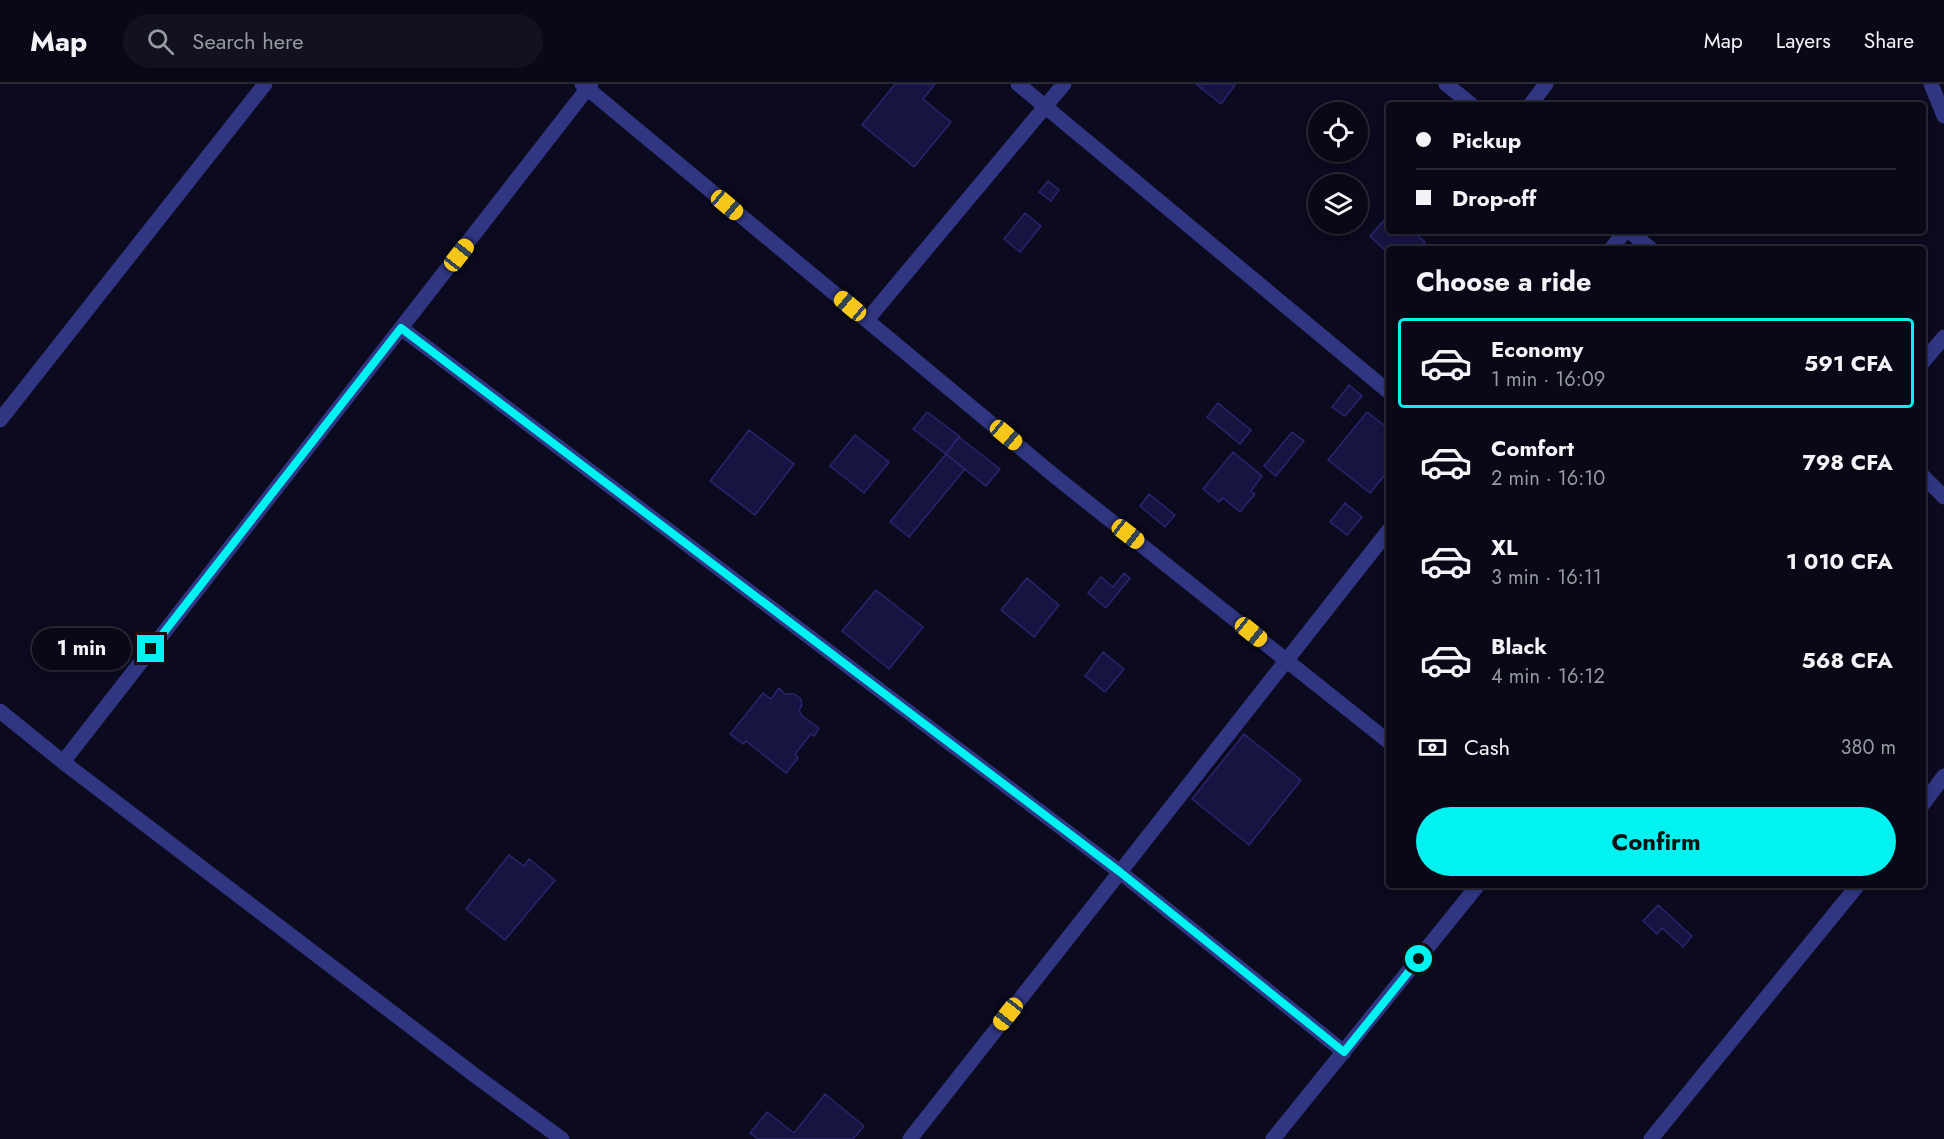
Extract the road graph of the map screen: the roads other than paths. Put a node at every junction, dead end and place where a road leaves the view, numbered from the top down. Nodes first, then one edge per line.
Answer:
1 (265, 84) edge
2 (1018, 84) edge
3 (1064, 84) edge
4 (1446, 84) edge
5 (1546, 84) edge
6 (1931, 84) edge
7 (587, 86) edge
8 (1468, 102) edge
9 (1532, 102) edge
10 (1045, 106) junction
11 (1944, 116) edge
12 (1624, 234) edge
13 (1631, 234) edge
14 (1614, 246) edge
15 (1647, 246) edge
16 (867, 320) junction
17 (401, 328) junction
18 (1944, 337) edge
19 (1926, 358) edge
20 (1386, 390) edge
21 (0, 420) edge
22 (1926, 479) edge
23 (1944, 496) edge
24 (1386, 534) edge
25 (1286, 660) junction
26 (0, 711) edge
27 (1386, 740) edge
28 (63, 762) junction
29 (1944, 776) edge
30 (1926, 800) edge
31 (1120, 872) junction
32 (1476, 888) edge
33 (1856, 888) edge
34 (1344, 1052) junction
35 (562, 1139) edge
36 (910, 1139) edge
37 (1273, 1139) edge
38 (1650, 1139) edge

1 - 21 street
2 - 10 street
3 - 10 street
4 - 8 street
5 - 9 street
6 - 11 street
7 - 16 street
7 - 17 street
10 - 16 street
10 - 20 street
12 - 14 street
13 - 15 street
16 - 25 street
17 - 28 street
17 - 31 street
18 - 19 street
22 - 23 street
24 - 25 street
25 - 27 street
25 - 31 street
26 - 28 street
28 - 35 street
29 - 30 street
31 - 34 street
31 - 36 street
32 - 34 street
33 - 38 street
34 - 37 street

